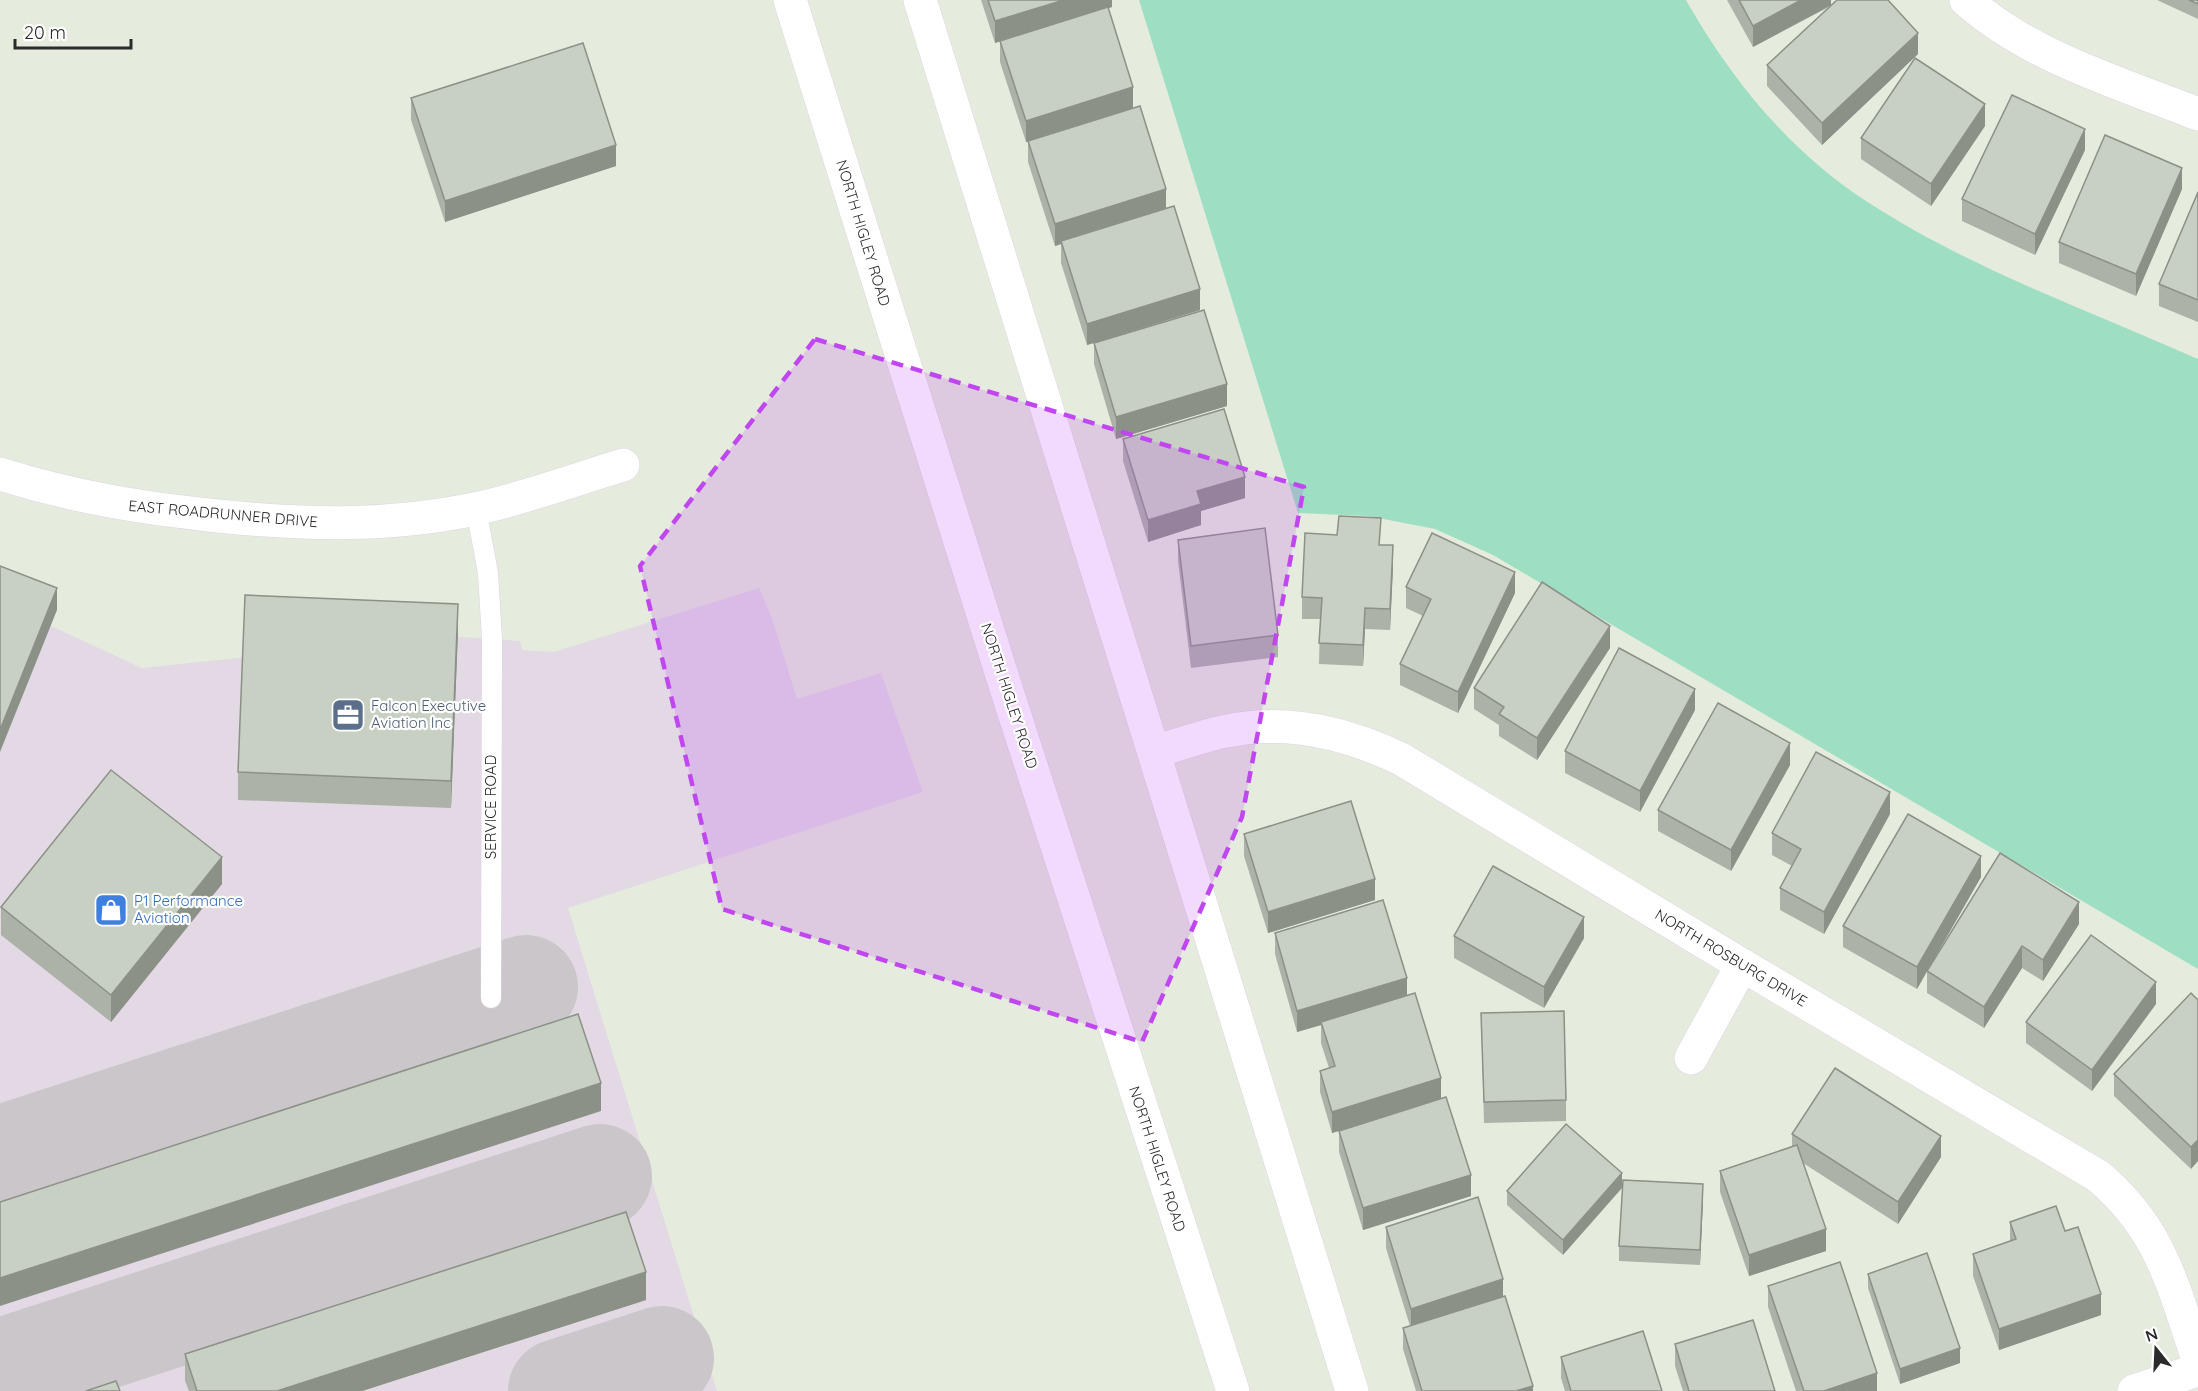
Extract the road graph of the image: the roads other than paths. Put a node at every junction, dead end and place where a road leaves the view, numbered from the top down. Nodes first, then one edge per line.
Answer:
1 (790, 0) edge
2 (921, 0) edge
3 (1966, 0) edge
4 (2198, 114) edge
5 (623, 465) dead end
6 (0, 474) edge
7 (476, 508) junction
8 (1155, 752) junction
9 (1742, 965) junction
10 (491, 998) dead end
11 (1691, 1058) dead end
12 (2198, 1359) edge
13 (2198, 1371) edge
14 (1233, 1391) edge
15 (1352, 1391) edge
16 (2134, 1391) edge

1 - 14 street, NORTH HIGLEY ROAD
2 - 8 street
3 - 4 street
5 - 7 street, EAST ROADRUNNER DRIVE
6 - 7 street, EAST ROADRUNNER DRIVE
7 - 10 lane, SERVICE ROAD
8 - 9 street, NORTH ROSBURG DRIVE
8 - 15 street
9 - 11 street
9 - 12 street, NORTH ROSBURG DRIVE
13 - 16 street

